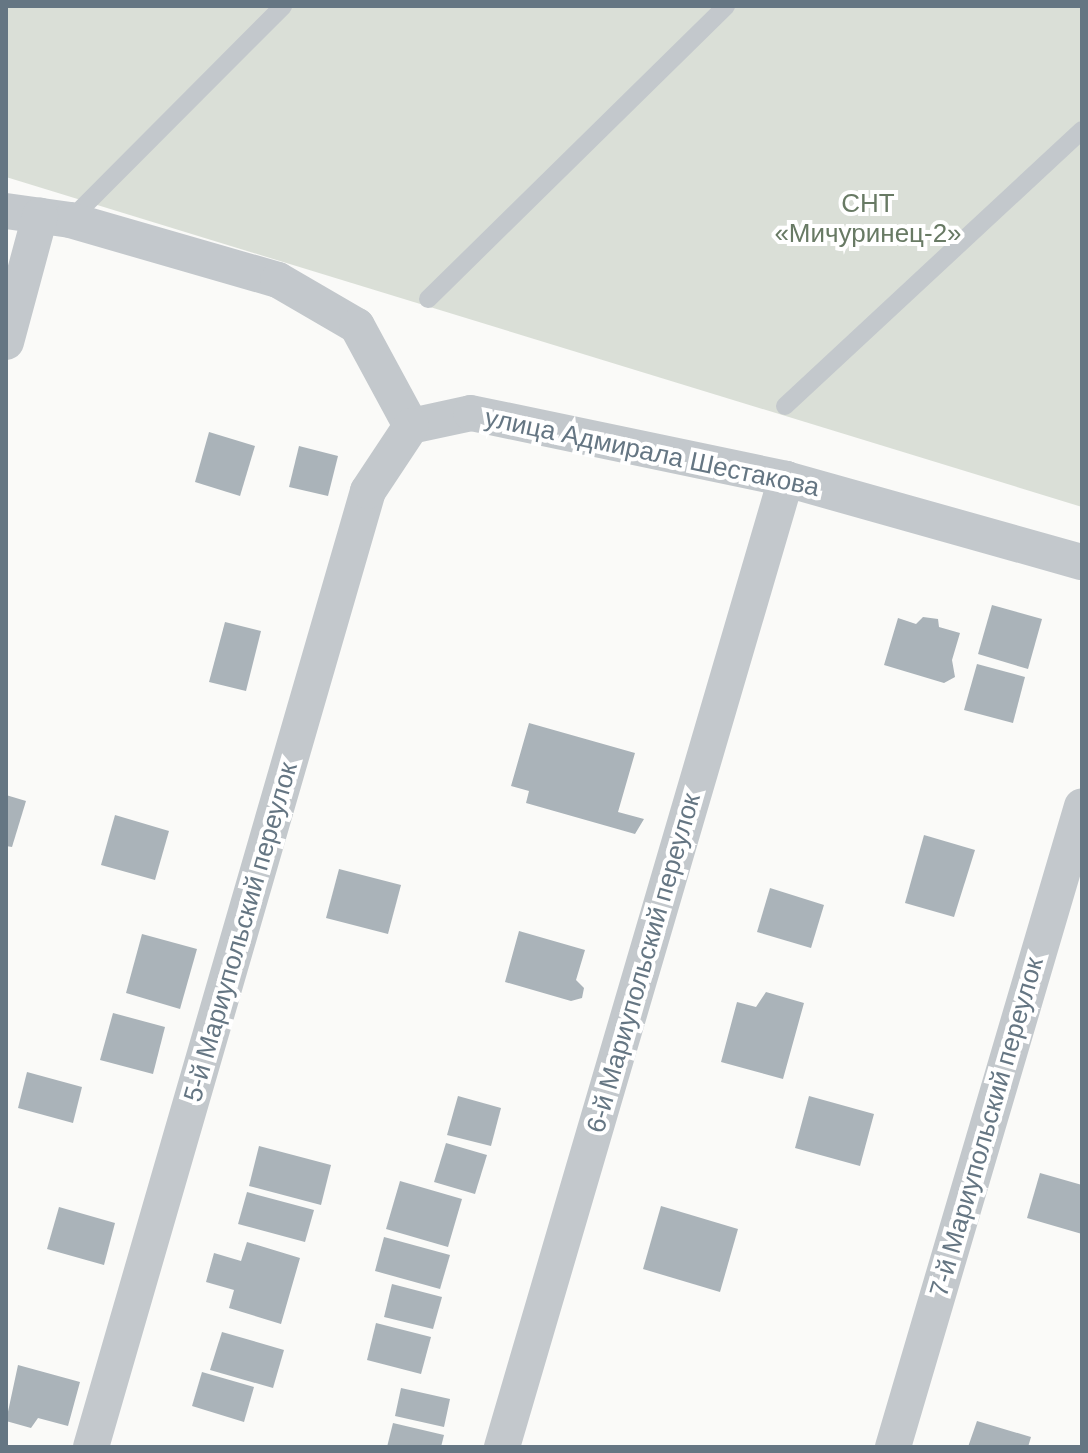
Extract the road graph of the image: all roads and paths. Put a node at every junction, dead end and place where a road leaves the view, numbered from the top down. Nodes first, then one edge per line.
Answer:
1 (283, 6) edge
2 (726, 6) edge
3 (1082, 130) edge
4 (39, 216) edge
5 (428, 299) dead end
6 (6, 342) edge
7 (785, 406) dead end
8 (411, 426) junction
9 (786, 479) junction
10 (1082, 562) edge
11 (1082, 806) edge
12 (91, 1447) edge
13 (502, 1447) edge
14 (893, 1447) edge

1 - 4 lane
2 - 5 lane
3 - 7 lane
4 - 6 street
4 - 8 street
8 - 9 street, улица Адмирала Шестакова
8 - 12 street, 5-й Мариупольский переулок
9 - 10 street, улица Адмирала Шестакова
9 - 13 street, 6-й Мариупольский переулок
11 - 14 street, 7-й Мариупольский переулок

